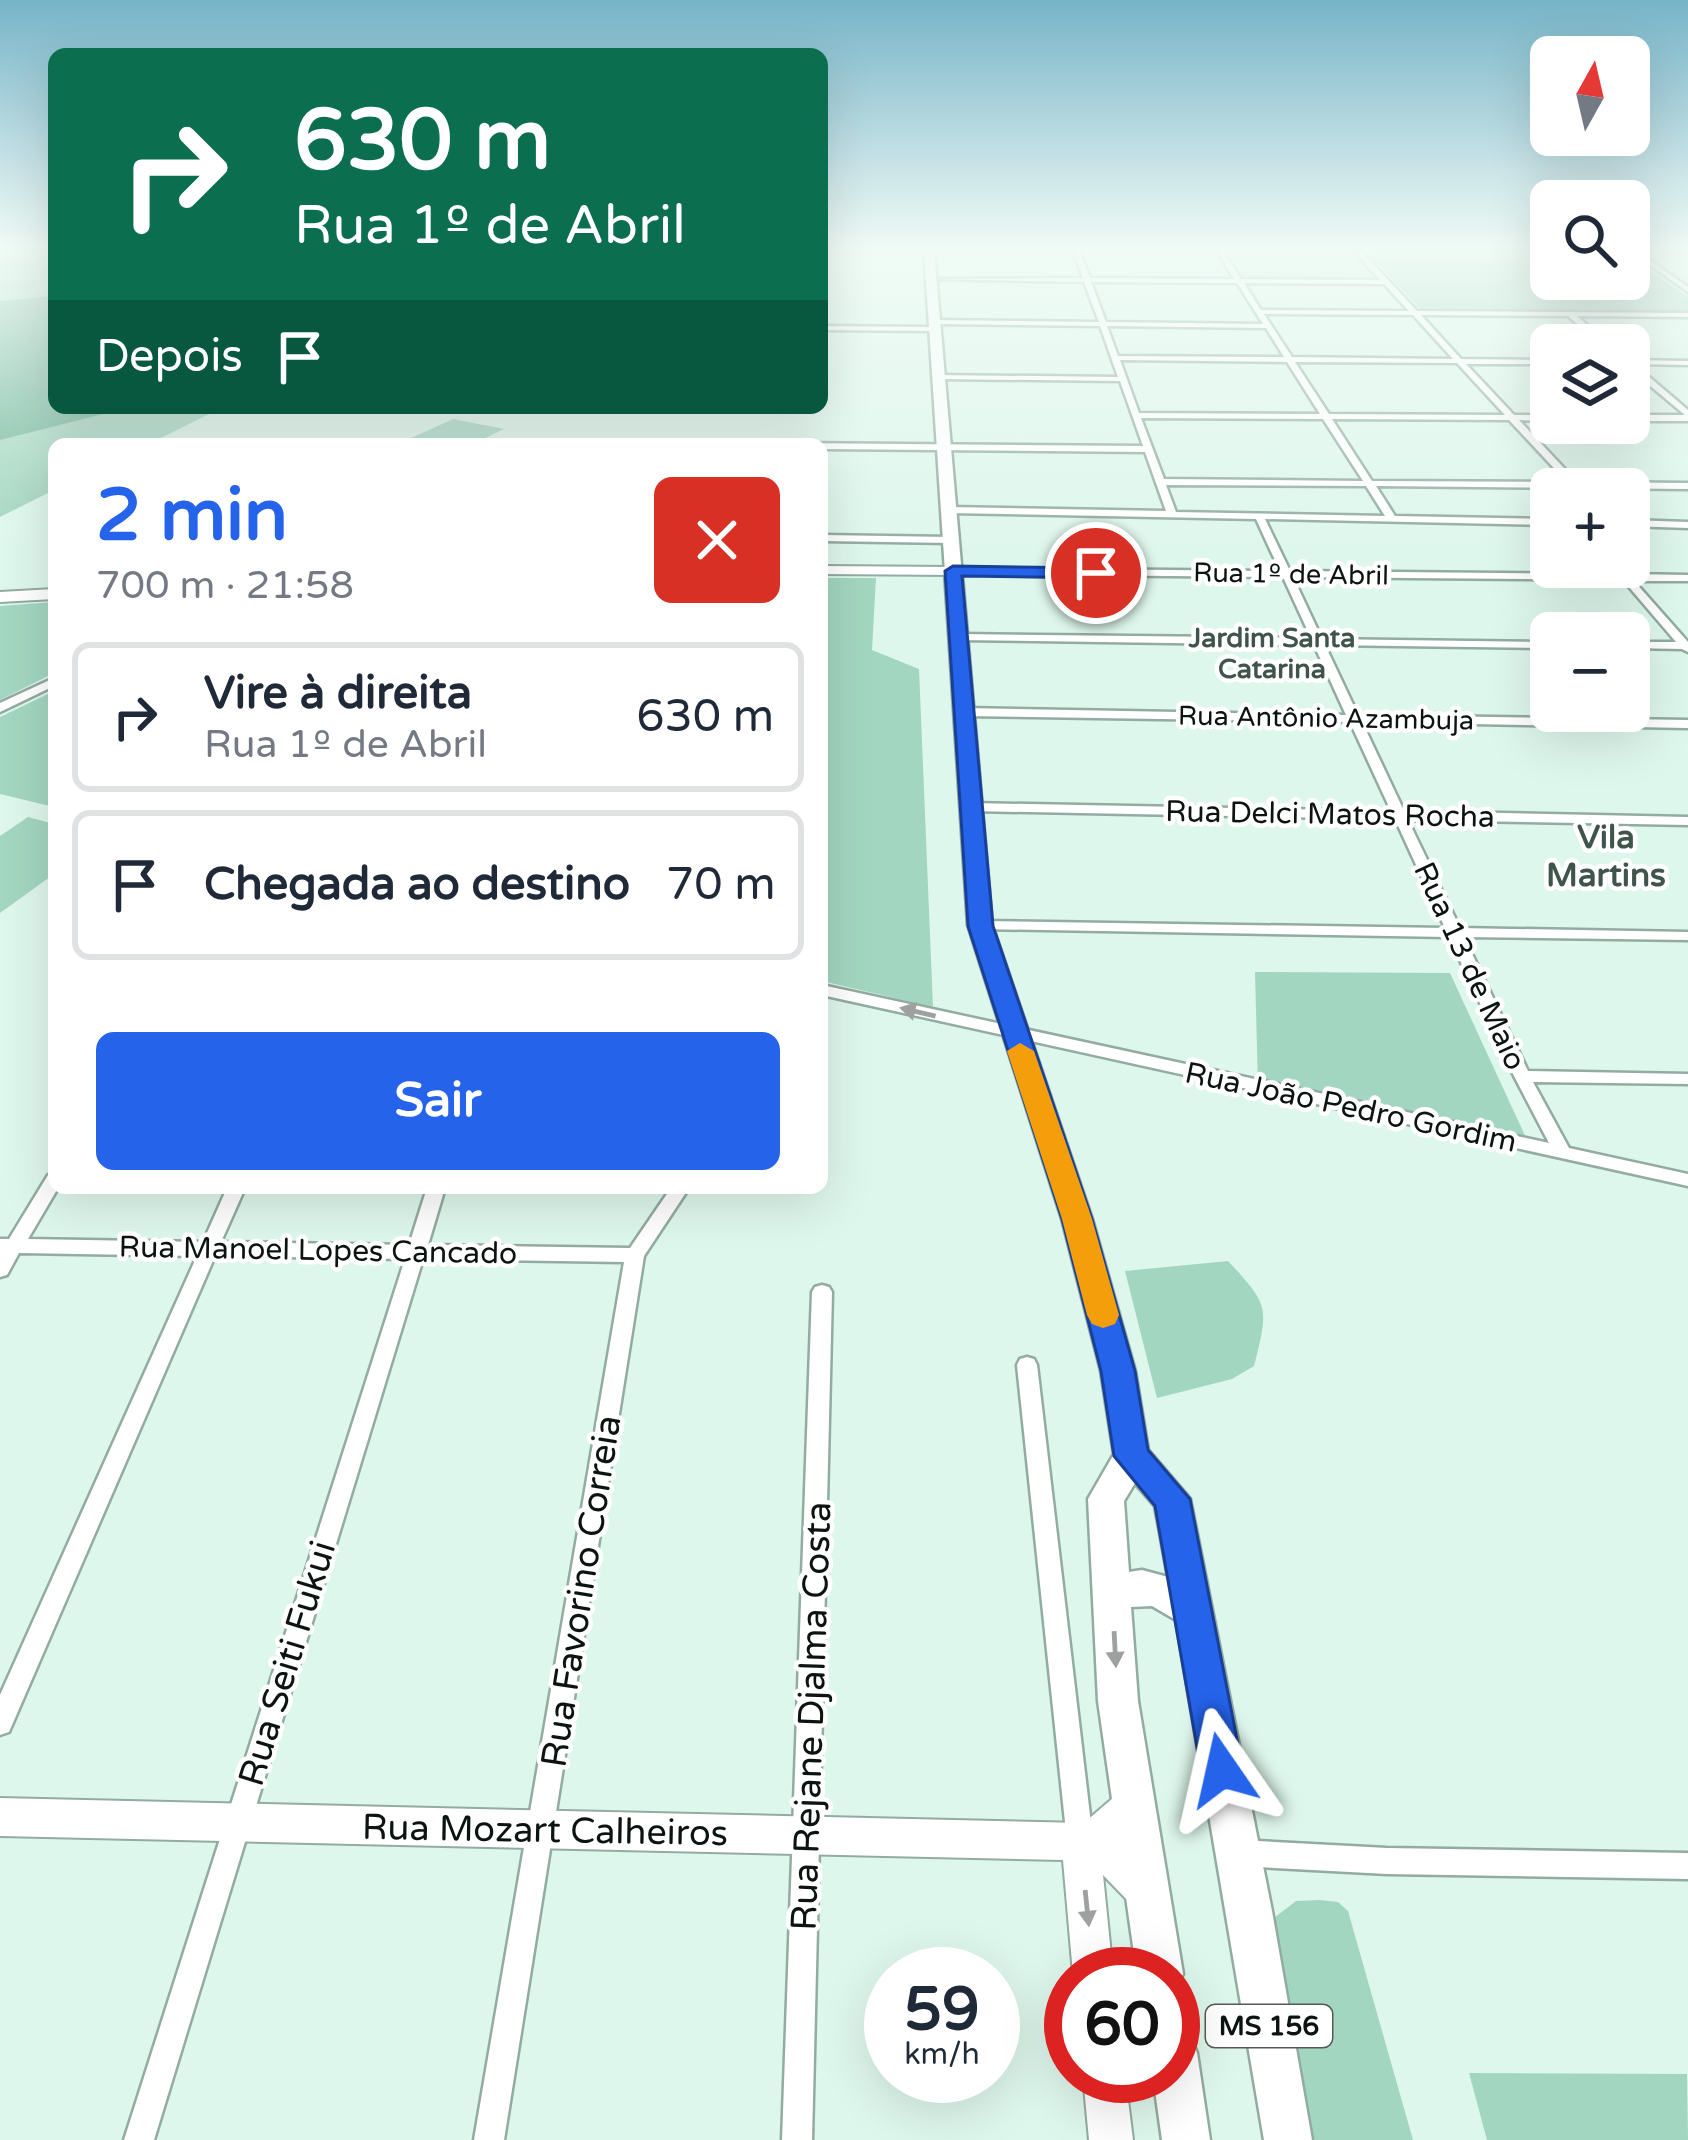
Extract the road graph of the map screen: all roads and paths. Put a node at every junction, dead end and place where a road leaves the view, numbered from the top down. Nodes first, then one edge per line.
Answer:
1 (936, 350) edge
2 (1112, 350) edge
3 (1283, 350) edge
4 (1447, 350) edge
5 (1115, 358) junction
6 (1290, 360) junction
7 (1458, 362) junction
8 (1530, 362) edge
9 (1650, 363) edge
10 (1688, 363) edge
11 (938, 377) junction
12 (1123, 379) junction
13 (1650, 382) edge
14 (1136, 415) junction
15 (1326, 416) junction
16 (1688, 416) edge
17 (1510, 417) junction
18 (1530, 417) edge
19 (1650, 417) edge
20 (828, 445) edge
21 (944, 445) junction
22 (1148, 449) junction
23 (1558, 468) edge
24 (1160, 482) junction
25 (1369, 483) junction
26 (1530, 486) edge
27 (1650, 486) edge
28 (1688, 486) edge
29 (949, 510) junction
30 (1172, 514) junction
31 (1259, 516) junction
32 (1391, 519) junction
33 (1530, 522) edge
34 (1650, 524) edge
35 (1688, 525) edge
36 (828, 538) edge
37 (951, 540) junction
38 (828, 570) edge
39 (953, 571) junction
40 (1530, 573) edge
41 (1286, 574) junction
42 (1650, 575) edge
43 (1688, 578) edge
44 (1635, 588) edge
45 (48, 594) edge
46 (0, 597) edge
47 (958, 637) junction
48 (1318, 642) junction
49 (1530, 644) edge
50 (1650, 646) edge
51 (1687, 647) edge
52 (48, 685) edge
53 (0, 708) edge
54 (964, 712) junction
55 (1354, 718) junction
56 (1688, 724) edge
57 (971, 807) junction
58 (1400, 815) junction
59 (1688, 821) edge
60 (980, 926) junction
61 (1454, 932) junction
62 (1688, 936) edge
63 (828, 991) edge
64 (1014, 1034) junction
65 (1522, 1076) junction
66 (1688, 1079) edge
67 (1563, 1153) junction
68 (1688, 1180) edge
69 (48, 1188) edge
70 (233, 1194) edge
71 (434, 1194) edge
72 (676, 1194) edge
73 (641, 1245) junction
74 (7, 1246) edge
75 (209, 1249) junction
76 (416, 1252) junction
77 (0, 1270) edge
78 (822, 1292) dead end
79 (1027, 1365) dead end
80 (1132, 1456) junction
81 (1112, 1599) junction
82 (1192, 1609) junction
83 (0, 1723) edge
84 (1134, 1804) junction
85 (0, 1817) edge
86 (236, 1822) junction
87 (540, 1830) junction
88 (808, 1835) junction
89 (1085, 1842) junction
90 (1238, 1853) junction
91 (1688, 1866) edge
92 (1148, 1893) junction
93 (1092, 1947) edge
94 (1156, 1947) edge
95 (1107, 2103) edge
96 (1180, 2103) edge
97 (139, 2140) edge
98 (489, 2140) edge
99 (797, 2140) edge
100 (1111, 2140) edge
101 (1186, 2140) edge
102 (1288, 2140) edge

1 - 11 main road
2 - 5 street
3 - 6 street
4 - 7 street
5 - 6 street
5 - 12 street
6 - 7 street
6 - 15 street
7 - 8 street
7 - 17 street
9 - 10 street
11 - 12 street
11 - 21 main road
12 - 14 street
13 - 16 street
14 - 15 street
14 - 22 street
15 - 17 street
15 - 25 street
16 - 19 street
17 - 18 street
17 - 23 street
20 - 21 street
21 - 22 street
21 - 29 main road
22 - 24 street
24 - 25 street
24 - 30 street
25 - 26 street
25 - 32 street
27 - 28 street
29 - 30 street
29 - 37 main road
30 - 31 street
31 - 32 street
31 - 41 street, Rua 13 de Maio
32 - 33 street
34 - 35 street
36 - 37 street
37 - 39 main road
38 - 39 street, Rua 1º de Abril
39 - 41 street, Rua 1º de Abril
39 - 47 main road
40 - 41 street, Rua 1º de Abril
41 - 48 street, Rua 13 de Maio
42 - 43 street, Rua 1º de Abril
44 - 51 street
45 - 46 street
47 - 48 street
47 - 54 main road
48 - 49 street
48 - 55 street, Rua 13 de Maio
50 - 51 street
52 - 53 street
54 - 55 street, Rua Antônio Azambuja
54 - 57 main road
55 - 56 street, Rua Antônio Azambuja
55 - 58 street, Rua 13 de Maio
57 - 58 street, Rua Delci Matos Rocha
57 - 60 main road
58 - 59 street, Rua Delci Matos Rocha
58 - 61 street, Rua 13 de Maio
60 - 61 street
60 - 64 main road
61 - 62 street
61 - 65 street, Rua 13 de Maio
64 -> 63 street, Rua João Pedro Gordim
64 - 67 street, Rua João Pedro Gordim
64 - 80 main road
65 - 66 street
65 - 67 street, Rua 13 de Maio
67 - 68 street, Rua João Pedro Gordim
69 - 74 street
70 - 75 street
71 - 76 street, Rua Seiti Fukui
72 - 73 street, Rua Favorino Correia
73 - 76 street, Rua Manoel Lopes Cancado
73 - 87 street, Rua Favorino Correia
74 - 75 street, Rua Manoel Lopes Cancado
74 - 77 street
75 - 76 street, Rua Manoel Lopes Cancado
75 - 83 street
76 - 86 street, Rua Seiti Fukui
78 - 88 street, Rua Rejane Djalma Costa
79 - 89 street
80 - 81 main road
80 - 82 main road, MS 156
81 - 82 main road
81 -> 84 main road
82 - 90 main road, MS 156
84 - 89 street
84 - 92 main road
85 - 86 street, Rua Mozart Calheiros
86 - 87 street, Rua Mozart Calheiros
86 - 97 street, Rua Seiti Fukui
87 - 88 street, Rua Mozart Calheiros
87 - 98 street, Rua Favorino Correia
88 - 89 street, Rua Mozart Calheiros
88 - 99 street, Rua Rejane Djalma Costa
89 - 92 street
89 -> 93 street
90 - 91 street
90 - 102 main road, MS 156
92 - 94 main road
95 - 100 street
96 - 101 main road, MS 156

